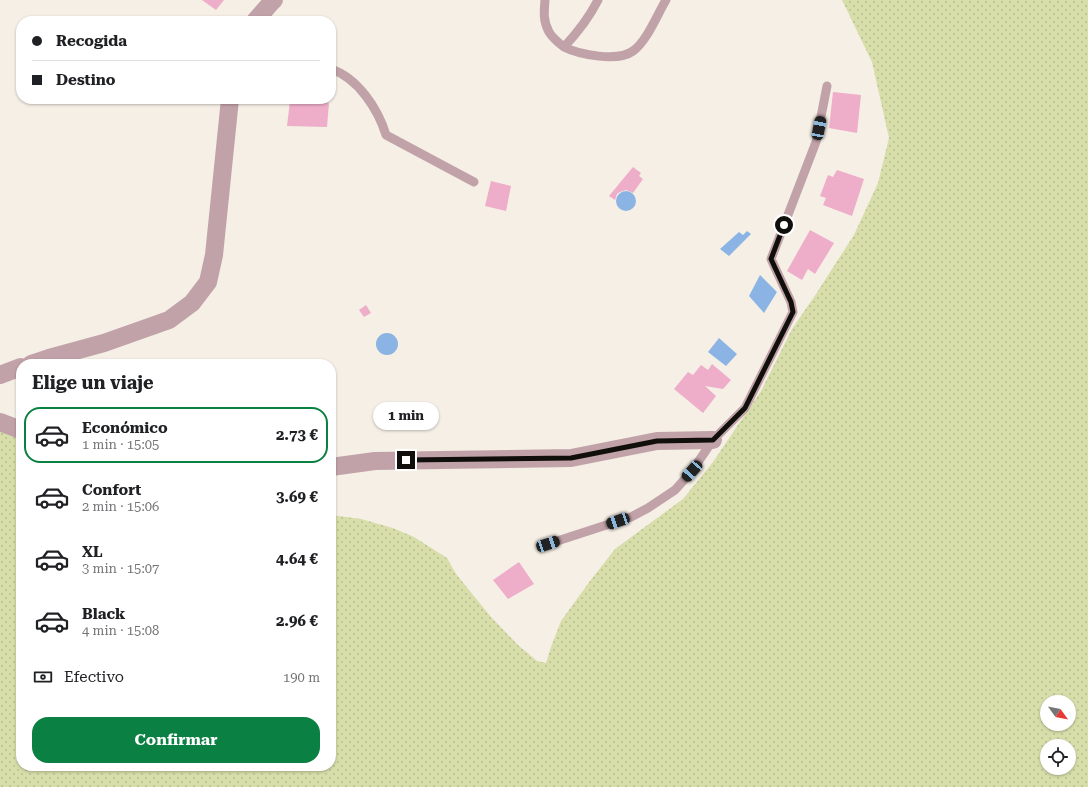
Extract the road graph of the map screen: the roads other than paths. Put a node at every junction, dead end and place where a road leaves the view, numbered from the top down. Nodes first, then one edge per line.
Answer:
1 (274, 0) edge
2 (545, 0) edge
3 (598, 0) edge
4 (666, 0) edge
5 (259, 16) edge
6 (564, 47) junction
7 (336, 71) edge
8 (827, 86) dead end
9 (229, 104) edge
10 (474, 182) dead end
11 (49, 359) edge
12 (16, 370) edge
13 (0, 375) edge
14 (0, 422) edge
15 (16, 428) edge
16 (713, 440) junction
17 (336, 466) edge
18 (548, 544) dead end

1 - 5 street
2 - 6 lane
3 - 6 lane
4 - 6 lane
7 - 10 lane
8 - 16 lane
9 - 11 street
12 - 13 street
14 - 15 street
16 - 17 street
16 - 18 lane

